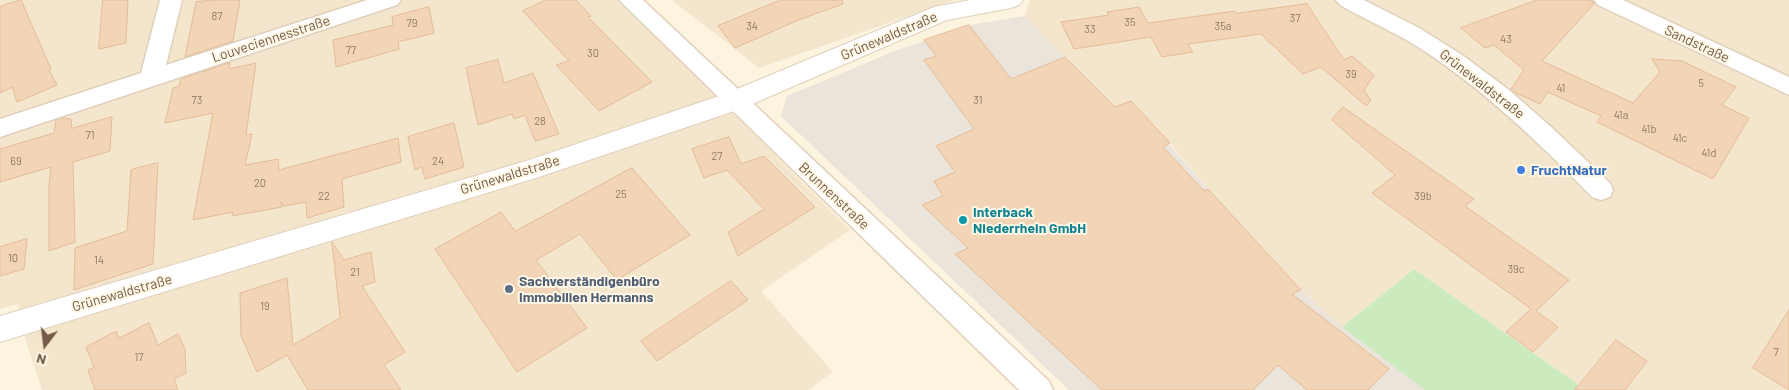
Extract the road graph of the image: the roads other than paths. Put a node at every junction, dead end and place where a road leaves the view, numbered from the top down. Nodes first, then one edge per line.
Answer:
1 (171, 0) edge
2 (390, 0) edge
3 (630, 0) edge
4 (1011, 0) edge
5 (1347, 0) edge
6 (1606, 0) edge
7 (150, 78) junction
8 (1789, 87) edge
9 (734, 102) junction
10 (0, 128) edge
11 (1601, 190) dead end
12 (0, 329) edge
13 (1039, 390) edge

1 - 7 street
2 - 7 street, Louveciennesstraße
3 - 9 street, Brunnenstraße
4 - 9 street, Grünewaldstraße
5 - 11 street, Grünewaldstraße
6 - 8 street, Sandstraße
7 - 10 street, Louveciennesstraße
9 - 12 street, Grünewaldstraße
9 - 13 street, Brunnenstraße

